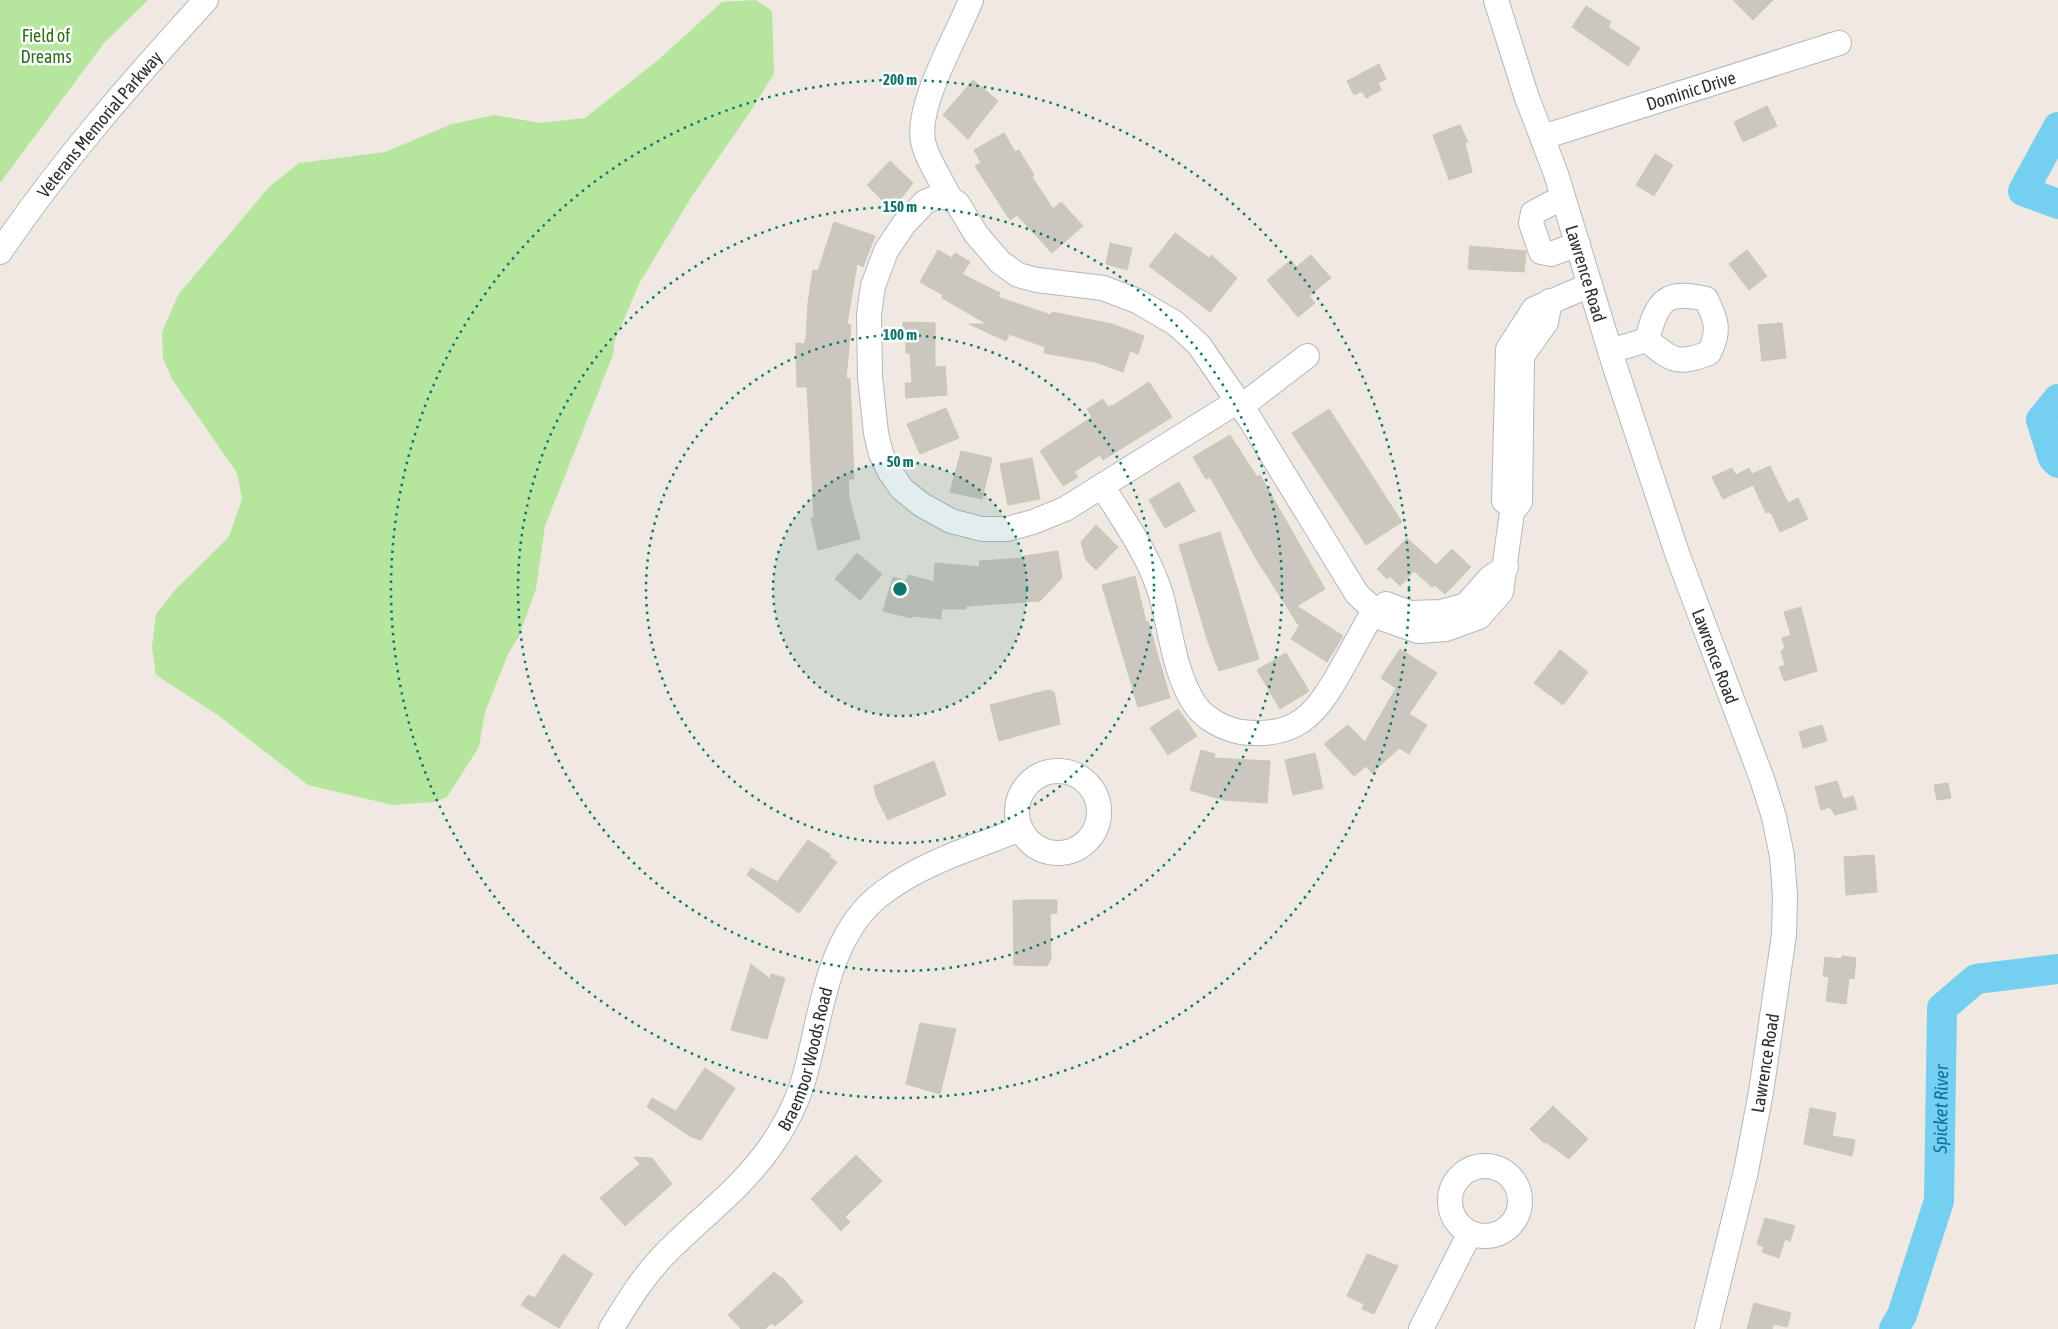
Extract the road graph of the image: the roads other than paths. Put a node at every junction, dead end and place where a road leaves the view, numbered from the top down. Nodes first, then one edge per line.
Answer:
1 (206, 0) edge
2 (971, 0) edge
3 (1496, 0) edge
4 (1839, 43) dead end
5 (1543, 137) junction
6 (949, 197) junction
7 (1563, 197) junction
8 (1578, 244) junction
9 (0, 252) edge
10 (1590, 285) junction
11 (1647, 340) dead end
12 (1610, 351) junction
13 (1307, 356) dead end
14 (1240, 404) junction
15 (1102, 486) junction
16 (1506, 567) junction
17 (1357, 594) junction
18 (1374, 610) junction
19 (1021, 829) dead end
20 (1470, 1233) dead end
21 (611, 1329) edge
22 (1420, 1329) edge
23 (1707, 1329) edge

1 - 9 street, Veterans Memorial Parkway
2 - 6 street
3 - 5 street, Lawrence Road
4 - 5 street, Dominic Drive
5 - 7 street, Lawrence Road
6 - 14 street
6 - 15 street
7 - 8 street, Lawrence Road
7 - 8 street
8 - 10 street, Lawrence Road
10 - 12 street, Lawrence Road
10 - 16 street
11 - 12 street
12 - 23 street, Lawrence Road
13 - 14 street
14 - 15 street
14 - 17 street
15 - 18 street
16 - 17 street
16 - 18 street
17 - 18 street
19 - 21 street, Braemoor Woods Road
20 - 22 street

